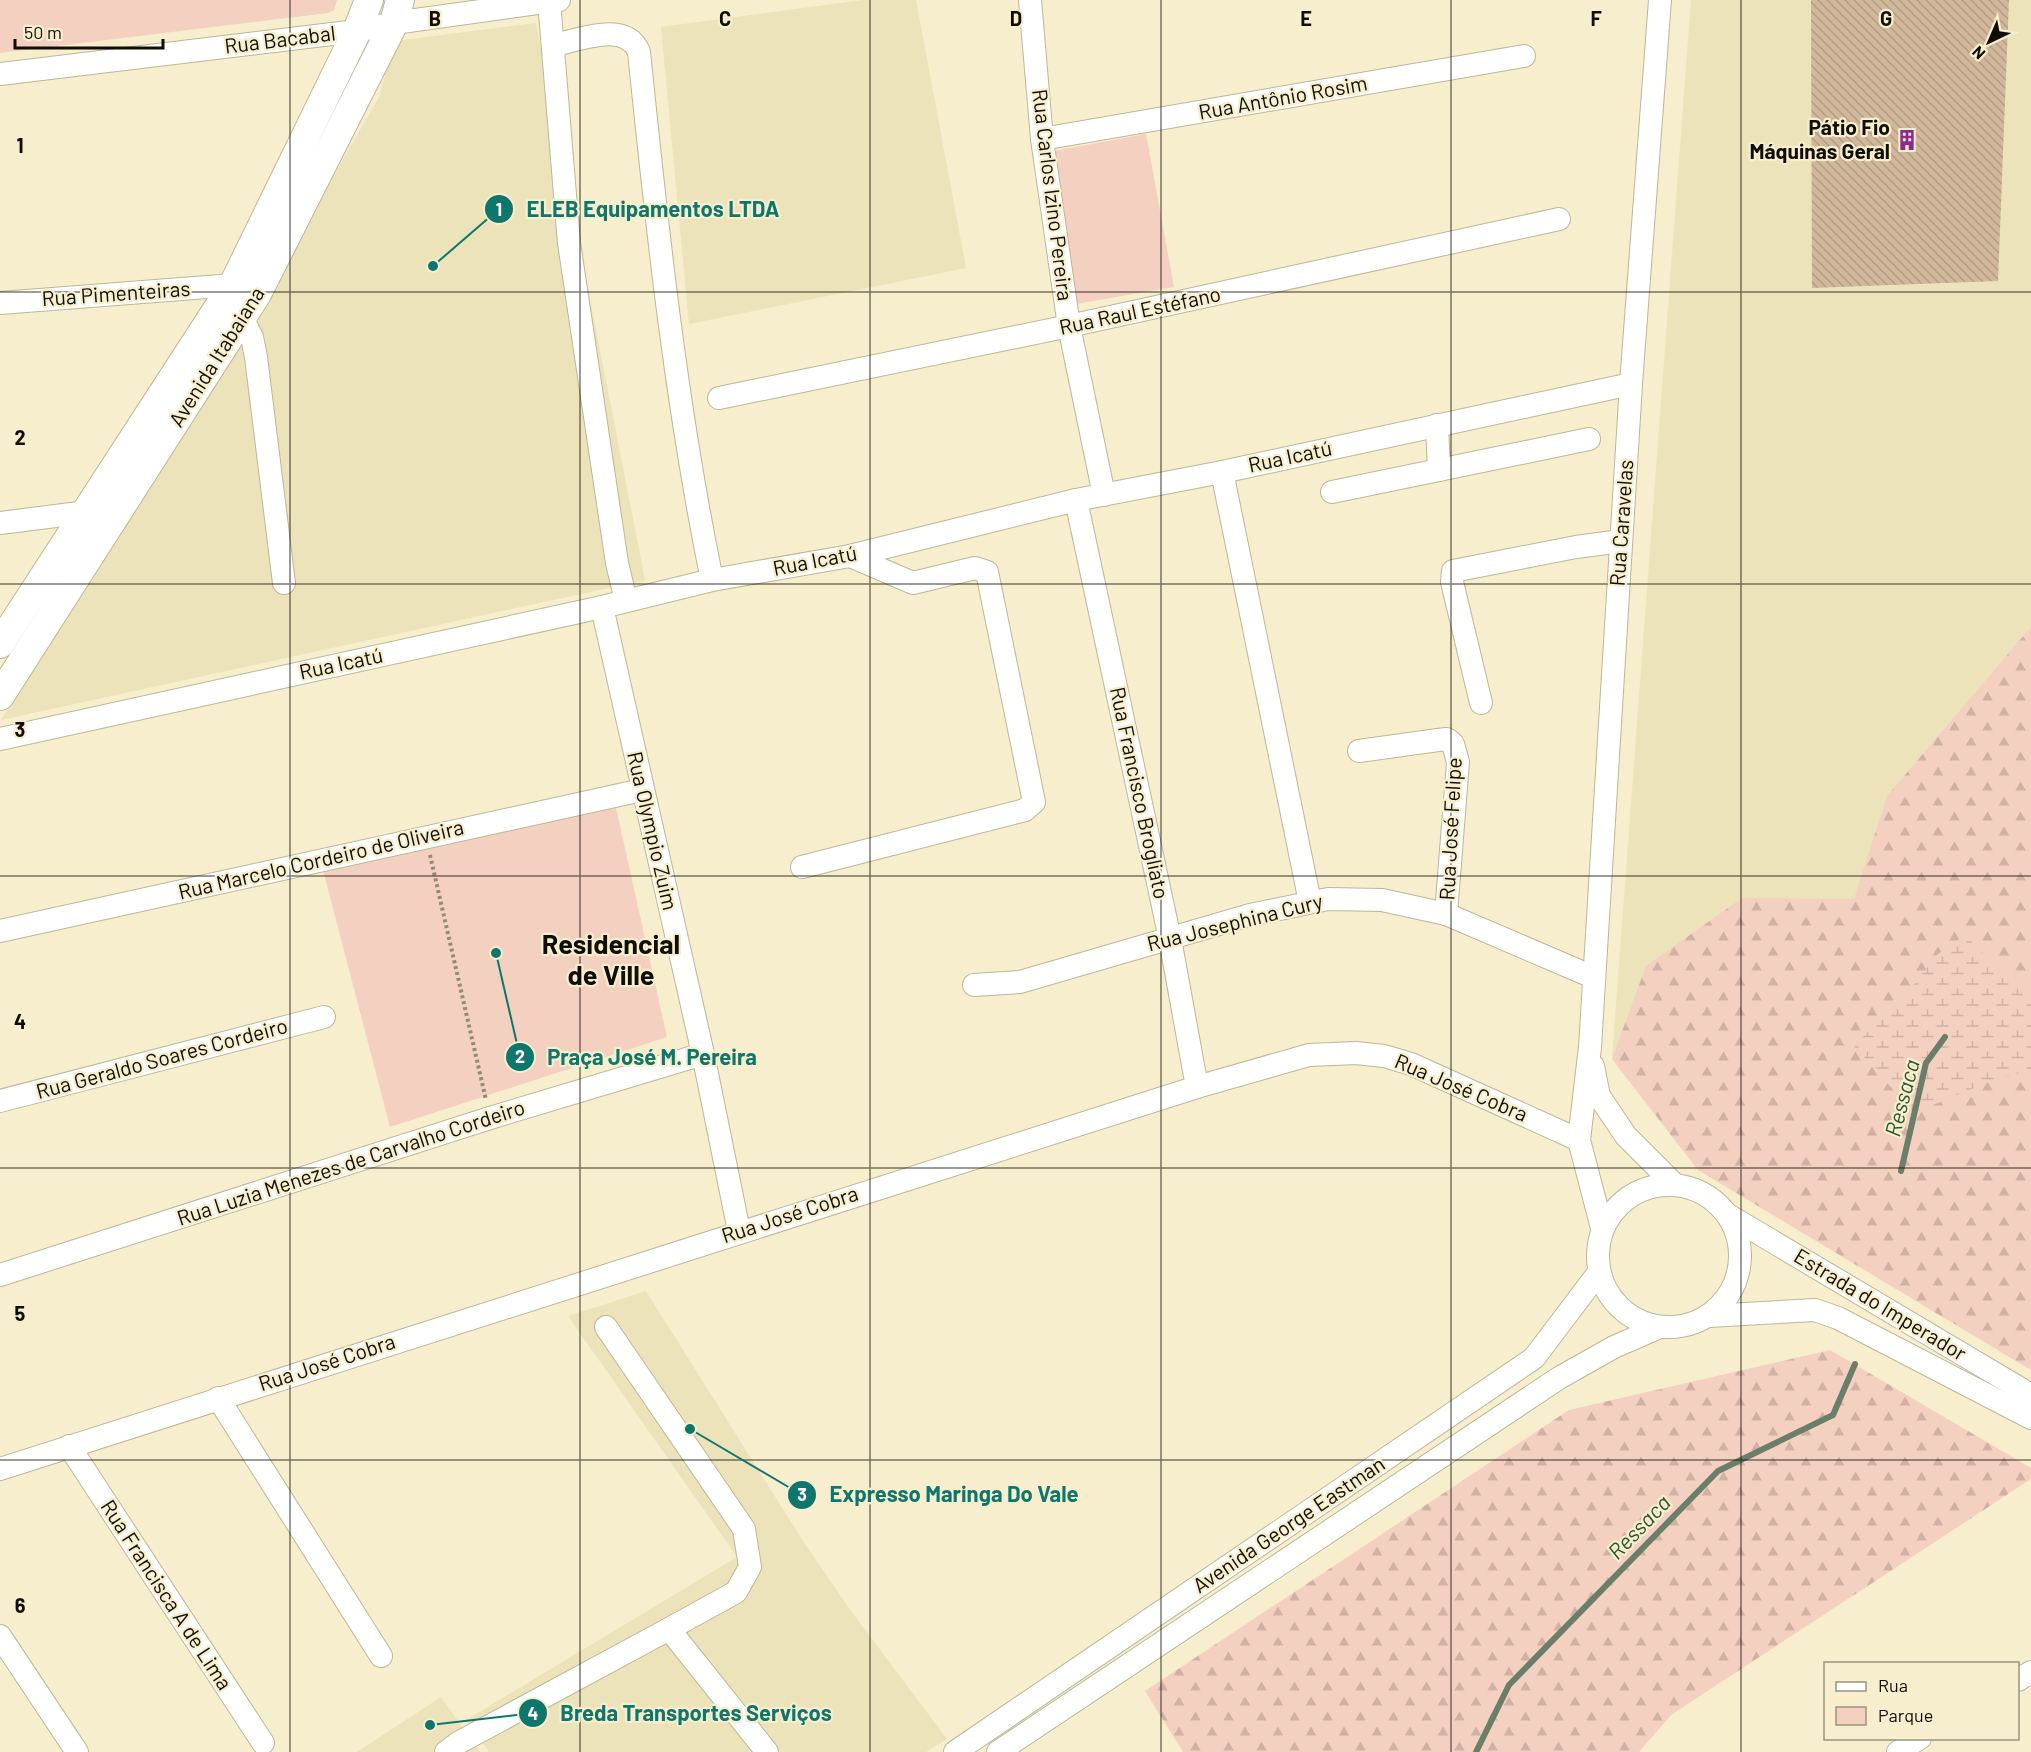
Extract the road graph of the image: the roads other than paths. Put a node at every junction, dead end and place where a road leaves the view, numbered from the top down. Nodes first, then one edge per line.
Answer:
1 (369, 0) edge
2 (1030, 0) edge
3 (1660, 0) edge
4 (554, 1) edge
5 (397, 11) edge
6 (357, 31) junction
7 (554, 45) junction
8 (1524, 56) dead end
9 (0, 74) edge
10 (1042, 139) junction
11 (1559, 219) dead end
12 (245, 290) junction
13 (0, 303) edge
14 (242, 318) junction
15 (1069, 326) junction
16 (1631, 384) junction
17 (719, 398) dead end
18 (1437, 425) junction
19 (1589, 439) dead end
20 (1439, 470) junction
21 (1222, 472) junction
22 (1332, 492) dead end
23 (1104, 495) junction
24 (1076, 500) junction
25 (87, 512) junction
26 (0, 523) edge
27 (1621, 542) junction
28 (850, 556) junction
29 (712, 580) junction
30 (284, 583) dead end
31 (626, 601) junction
32 (602, 607) junction
33 (0, 644) edge
34 (0, 696) edge
35 (1481, 704) dead end
36 (0, 739) edge
37 (1359, 751) dead end
38 (642, 790) junction
39 (802, 867) dead end
40 (1310, 902) junction
41 (1446, 914) junction
42 (0, 931) edge
43 (1170, 939) junction
44 (1593, 977) junction
45 (974, 985) dead end
46 (324, 1017) dead end
47 (1590, 1047) junction
48 (703, 1054) junction
49 (1197, 1087) junction
50 (0, 1101) edge
51 (1579, 1140) junction
52 (1673, 1183) junction
53 (1728, 1215) junction
54 (1602, 1228) junction
55 (739, 1231) junction
56 (1599, 1272) junction
57 (0, 1275) edge
58 (1709, 1316) junction
59 (606, 1327) dead end
60 (1660, 1327) junction
61 (2031, 1395) edge
62 (218, 1398) junction
63 (2031, 1418) edge
64 (69, 1446) junction
65 (0, 1469) edge
66 (669, 1629) junction
67 (0, 1636) edge
68 (381, 1656) dead end
69 (1917, 1740) edge
70 (263, 1743) dead end
71 (77, 1752) edge
72 (446, 1752) edge
73 (767, 1752) edge
74 (955, 1752) edge
75 (998, 1752) edge
76 (1898, 1752) edge

1 - 6 main road, Avenida Itabaiana
2 - 10 street, Rua Carlos Izino Pereira
3 - 16 street, Rua Caravelas
4 - 5 street, Rua Bacabal
4 - 7 street
5 - 6 street, Rua Bacabal
5 - 12 main road, Avenida Itabaiana
6 - 9 street, Rua Bacabal
6 - 12 main road, Avenida Itabaiana
7 - 29 street
7 - 31 street
8 - 10 street, Rua Antônio Rosim
10 - 15 street, Rua Carlos Izino Pereira
11 - 15 street, Rua Raul Estéfano
12 - 13 street, Rua Pimenteiras
12 - 14 main road, Avenida Itabaiana
12 - 25 main road, Avenida Itabaiana
14 - 30 street
14 - 34 main road, Avenida Itabaiana
15 - 17 street, Rua Raul Estéfano
15 - 23 street, Rua Carlos Izino Pereira
16 - 18 street, Rua Icatú
16 - 27 street, Rua Caravelas
18 - 20 street
18 - 21 street, Rua Icatú
19 - 20 street
20 - 22 street
21 - 23 street, Rua Icatú
21 - 40 street
23 - 24 street, Rua Icatú
24 - 28 street, Rua Icatú
24 - 43 street, Rua Francisco Brogliato
25 - 26 street
25 - 33 main road, Avenida Itabaiana
27 - 35 street
27 - 44 street, Rua Caravelas
28 - 29 street, Rua Icatú
28 - 39 street
29 - 31 street, Rua Icatú
31 - 32 street, Rua Icatú
32 - 36 street, Rua Icatú
32 - 38 street, Rua Olympio Zuim
37 - 41 street, Rua José Felipe
38 - 42 street, Rua Marcelo Cordeiro de Oliveira
38 - 48 street, Rua Olympio Zuim
40 - 41 street, Rua Josephina Cury
40 - 43 street, Rua Josephina Cury
41 - 44 street, Rua Josephina Cury
43 - 45 street, Rua Josephina Cury
43 - 49 street, Rua Francisco Brogliato
44 - 47 street, Rua Caravelas
46 - 50 street, Rua Geraldo Soares Cordeiro
47 - 51 street
47 - 52 street
48 - 55 street, Rua Olympio Zuim
48 - 57 street, Rua Luzia Menezes de Carvalho Cordeiro
49 - 51 street, Rua José Cobra
49 - 55 street, Rua José Cobra
51 - 54 street
52 - 53 street
52 - 54 street
53 - 58 street
53 - 61 street, Estrada do Imperador
54 - 56 street
55 - 62 street, Rua José Cobra
56 - 60 street
56 - 74 street, Avenida George Eastman
58 - 60 street
58 - 63 street
59 - 66 street
60 - 75 street, Avenida George Eastman
62 - 64 street, Rua José Cobra
62 - 68 street
64 - 65 street, Rua José Cobra
64 - 70 street, Rua Francisca A de Lima
66 - 72 street
66 - 73 street
67 - 71 street
69 - 76 street

